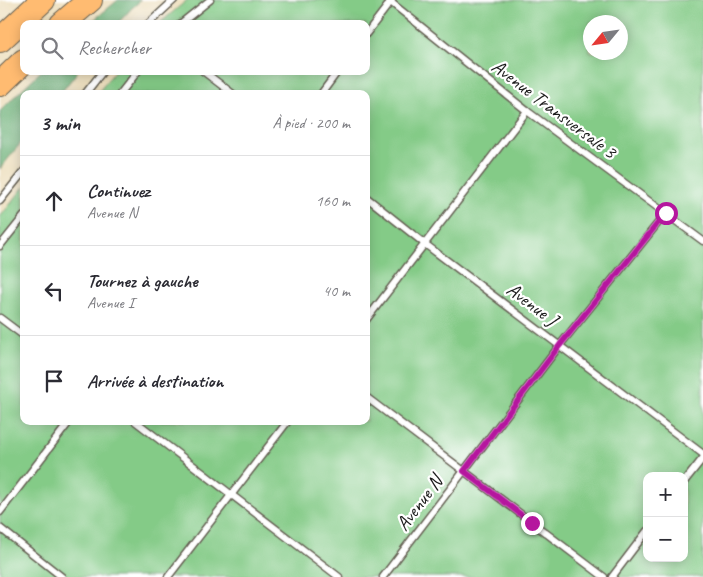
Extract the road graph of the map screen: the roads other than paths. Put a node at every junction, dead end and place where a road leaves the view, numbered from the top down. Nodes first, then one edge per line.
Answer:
1 (43, 0) edge
2 (90, 0) edge
3 (174, 0) edge
4 (210, 0) edge
5 (390, 1) edge
6 (22, 20) edge
7 (67, 20) edge
8 (152, 20) edge
9 (185, 20) edge
10 (20, 21) edge
11 (370, 28) edge
12 (0, 40) edge
13 (20, 65) edge
14 (100, 75) edge
15 (135, 75) edge
16 (208, 75) edge
17 (335, 75) edge
18 (0, 84) edge
19 (88, 90) edge
20 (123, 90) edge
21 (228, 90) edge
22 (323, 90) edge
23 (527, 111) junction
24 (20, 176) edge
25 (370, 200) edge
26 (0, 201) edge
27 (666, 213) junction
28 (20, 221) edge
29 (703, 241) edge
30 (425, 244) junction
31 (0, 246) edge
32 (370, 315) edge
33 (0, 318) edge
34 (20, 333) edge
35 (560, 345) junction
36 (370, 400) edge
37 (67, 425) edge
38 (140, 425) edge
39 (285, 425) edge
40 (703, 454) edge
41 (703, 458) edge
42 (464, 471) junction
43 (688, 477) edge
44 (231, 495) junction
45 (0, 512) edge
46 (0, 528) edge
47 (643, 536) edge
48 (62, 577) edge
49 (168, 577) edge
50 (339, 577) edge
51 (383, 577) edge
52 (604, 577) edge
53 (612, 577) edge

1 - 6 highway
2 - 7 highway
3 - 8 lane
4 - 9 lane
5 - 11 lane
5 - 23 lane, Avenue Transversale 3
10 - 12 highway
13 - 18 highway
14 - 19 lane
15 - 20 lane
16 - 21 lane
17 - 22 lane
23 - 27 lane, Avenue Transversale 3
23 - 30 lane
24 - 26 lane
25 - 30 lane, Avenue J
27 - 29 lane, Avenue Transversale 3
27 - 35 lane, Avenue N
28 - 31 lane
30 - 32 lane
30 - 35 lane, Avenue J
33 - 34 lane
35 - 40 lane, Avenue J
35 - 42 lane, Avenue N
36 - 42 lane
37 - 45 lane
38 - 44 lane
39 - 44 lane
41 - 43 lane
42 - 51 lane, Avenue N
42 - 52 lane
44 - 49 lane
44 - 50 lane
46 - 48 lane
47 - 53 lane

